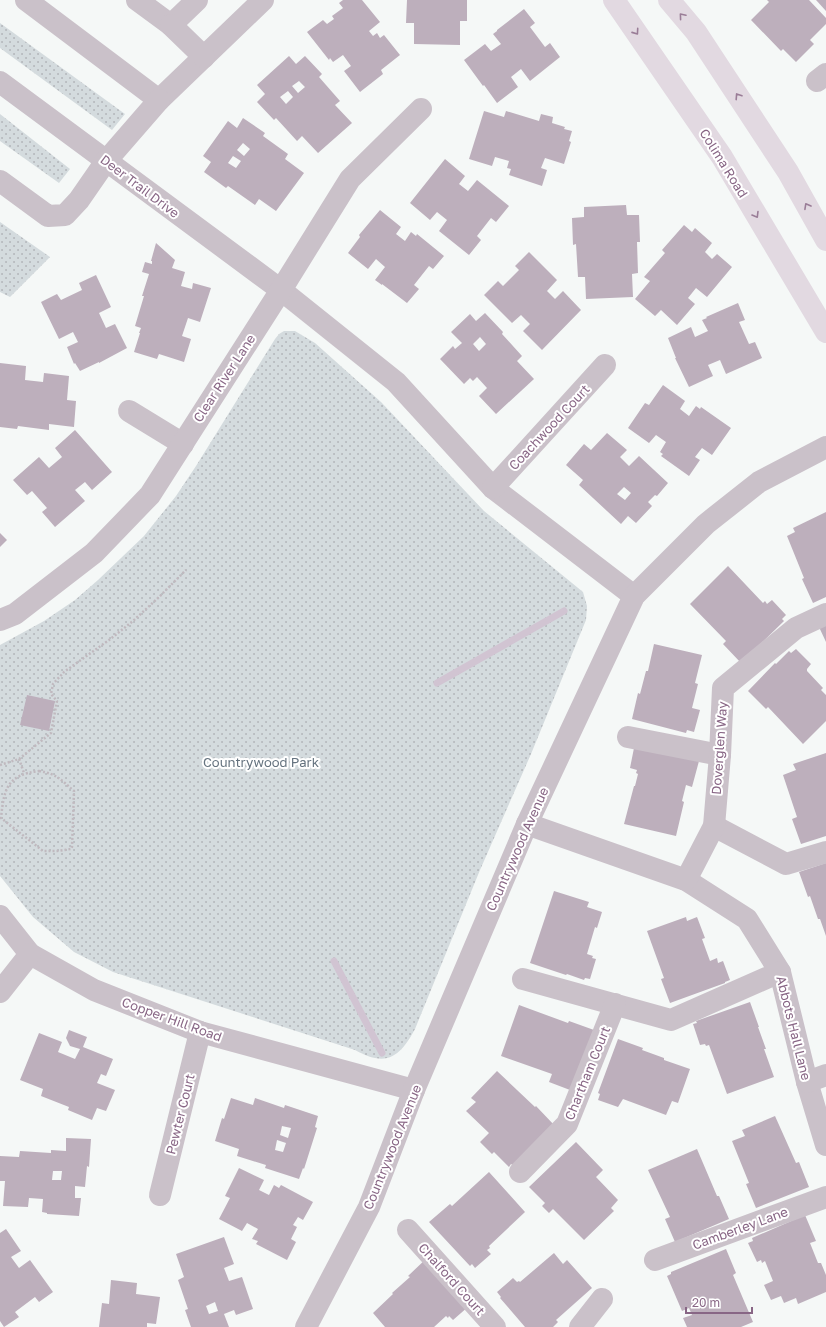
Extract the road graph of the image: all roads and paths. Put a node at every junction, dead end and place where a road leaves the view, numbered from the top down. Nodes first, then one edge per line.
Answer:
1 (26, 0) edge
2 (137, 0) edge
3 (197, 0) edge
4 (263, 0) edge
5 (614, 0) edge
6 (669, 0) edge
7 (171, 25) junction
8 (204, 57) junction
9 (0, 82) edge
10 (159, 100) junction
11 (421, 109) dead end
12 (106, 161) junction
13 (0, 181) edge
14 (826, 240) edge
15 (281, 290) junction
16 (826, 332) edge
17 (605, 365) dead end
18 (129, 411) dead end
19 (183, 444) junction
20 (826, 447) edge
21 (493, 488) junction
22 (186, 570) dead end
23 (634, 596) junction
24 (826, 614) edge
25 (0, 620) edge
26 (628, 737) dead end
27 (720, 755) junction
28 (18, 759) junction
29 (0, 765) edge
30 (24, 774) junction
31 (527, 824) junction
32 (714, 826) junction
33 (826, 852) edge
34 (686, 880) junction
35 (0, 916) edge
36 (30, 954) junction
37 (780, 972) junction
38 (523, 979) dead end
39 (0, 992) edge
40 (615, 1004) junction
41 (200, 1032) junction
42 (816, 1078) edge
43 (414, 1090) junction
44 (826, 1145) edge
45 (520, 1172) dead end
46 (160, 1195) dead end
47 (826, 1197) edge
48 (408, 1230) dead end
49 (655, 1260) dead end
50 (602, 1299) dead end
51 (306, 1327) edge
52 (495, 1327) edge
53 (580, 1327) edge

1 - 10 street
2 - 7 street
3 - 7 street
4 - 8 street
5 -> 16 main road, Colima Road
14 -> 6 main road
7 - 8 street
8 - 10 street
9 - 12 street, Deer Trail Drive
10 - 12 street
11 - 15 street, Clear River Lane
12 - 13 street
12 - 15 street, Deer Trail Drive
15 - 19 street, Clear River Lane
15 - 21 street, Deer Trail Drive
17 - 21 street, Coachwood Court
18 - 19 street
19 - 25 street, Clear River Lane
20 - 23 street, Countrywood Avenue
21 - 23 street, Deer Trail Drive
22 - 28 path
23 - 31 street, Countrywood Avenue
24 - 27 street, Doverglen Way
26 - 27 street
27 - 32 street, Doverglen Way
28 - 29 path
28 - 30 path
30 - 30 path
31 - 34 street, Abbots Hall Lane
31 - 43 street, Countrywood Avenue
32 - 33 street
32 - 34 street, Doverglen Way
34 - 37 street, Abbots Hall Lane
35 - 36 street, Copper Hill Road
36 - 39 street
36 - 41 street, Copper Hill Road
37 - 40 street
37 - 42 street, Abbots Hall Lane
38 - 40 street
40 - 45 street, Chartham Court
41 - 43 street, Copper Hill Road
41 - 46 street, Pewter Court
42 - 44 street, Abbots Hall Lane
43 - 51 street, Countrywood Avenue
47 - 49 street, Camberley Lane
48 - 52 street, Chalford Court
50 - 53 street

